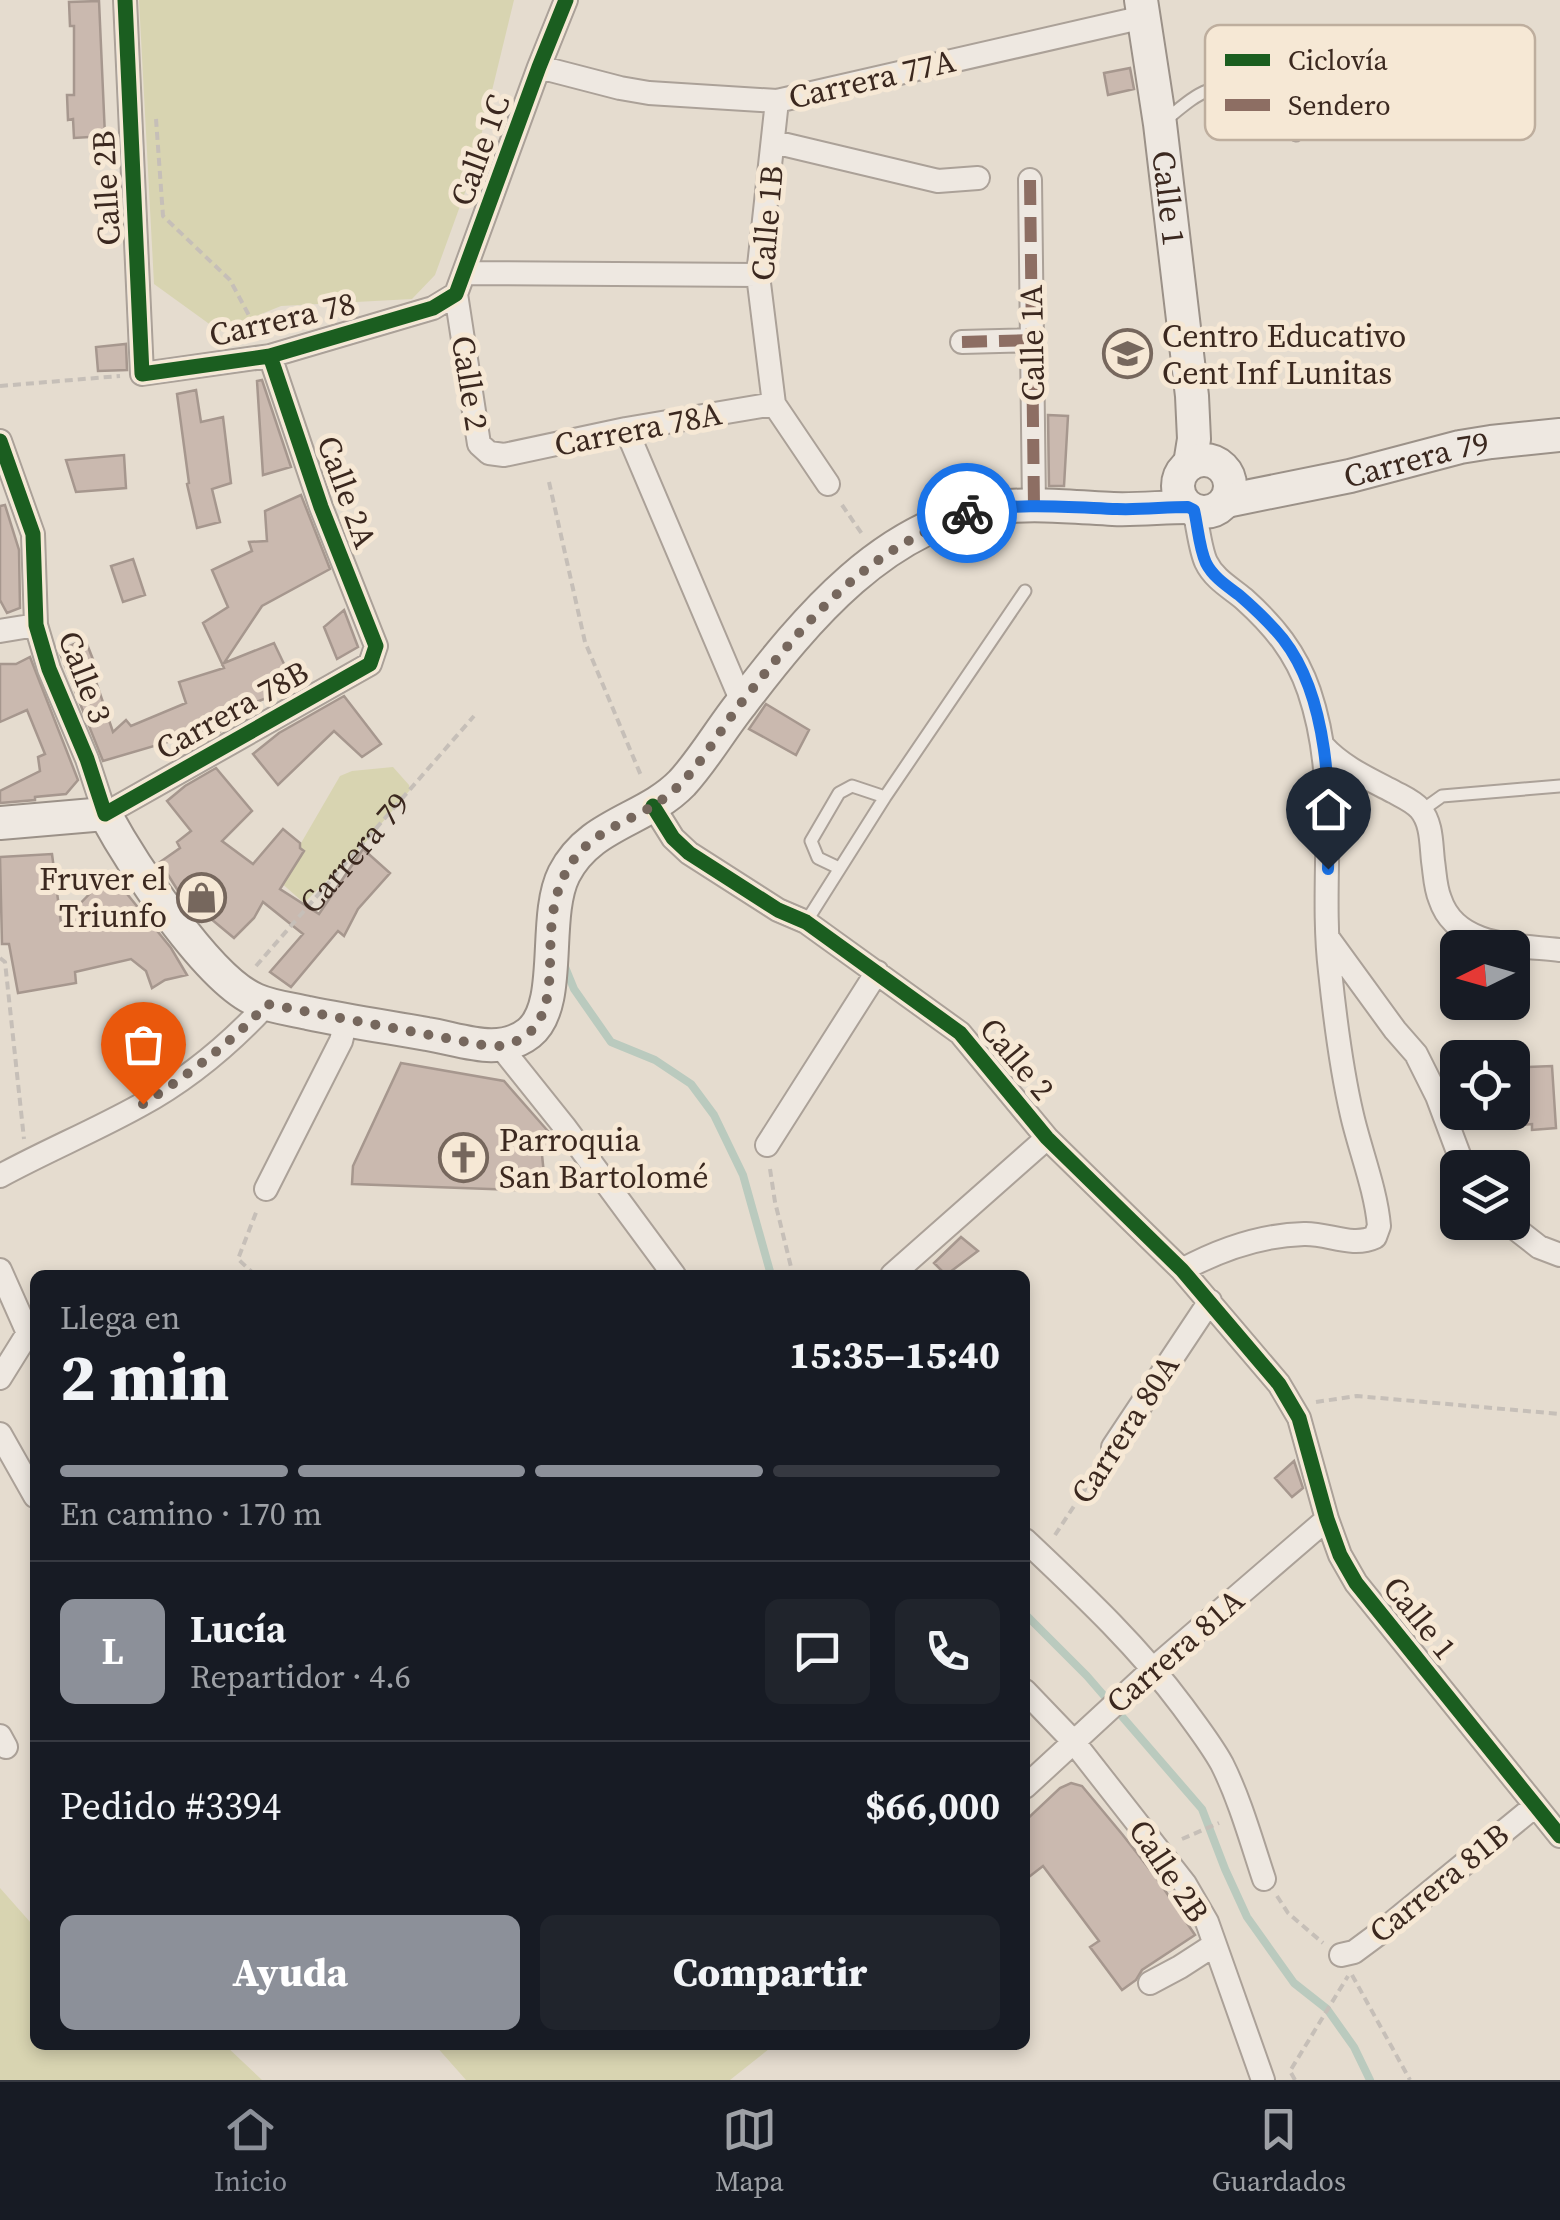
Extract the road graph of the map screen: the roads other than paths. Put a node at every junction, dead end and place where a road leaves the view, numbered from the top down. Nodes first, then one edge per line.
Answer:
1 (125, 0) edge
2 (566, 0) edge
3 (1142, 8) edge
4 (538, 67) junction
5 (1205, 90) edge
6 (777, 102) junction
7 (1160, 124) junction
8 (774, 142) junction
9 (978, 178) dead end
10 (1030, 180) dead end
11 (758, 275) junction
12 (460, 284) junction
13 (1032, 340) junction
14 (962, 342) dead end
15 (270, 356) junction
16 (142, 374) joint
17 (774, 404) junction
18 (626, 429) junction
19 (1560, 435) edge
20 (0, 442) edge
21 (504, 456) joint
22 (5, 477) edge
23 (828, 484) road end
24 (1205, 490) junction
25 (1034, 506) junction
26 (1025, 592) dead end
27 (36, 626) junction
28 (0, 631) edge
29 (376, 646) joint
30 (742, 702) junction
31 (1322, 746) junction
32 (1560, 786) edge
33 (648, 792) junction
34 (885, 796) junction
35 (1423, 813) junction
36 (105, 814) junction
37 (0, 823) edge
38 (839, 868) junction
39 (806, 922) junction
40 (1326, 936) junction
41 (1560, 950) edge
42 (876, 972) junction
43 (267, 1004) junction
44 (346, 1021) junction
45 (500, 1046) junction
46 (1047, 1138) junction
47 (767, 1144) road end
48 (1457, 1150) edge
49 (0, 1176) edge
50 (266, 1189) road end
51 (1530, 1239) edge
52 (1560, 1255) edge
53 (0, 1270) edge
54 (670, 1270) edge
55 (898, 1270) edge
56 (1182, 1270) junction
57 (1210, 1301) junction
58 (30, 1330) edge
59 (30, 1337) edge
60 (0, 1378) edge
61 (1291, 1405) joint
62 (0, 1434) edge
63 (1113, 1447) road end
64 (30, 1487) edge
65 (1327, 1519) junction
66 (1033, 1548) edge
67 (1154, 1668) junction
68 (1030, 1696) edge
69 (1072, 1741) junction
70 (1030, 1782) edge
71 (1535, 1806) junction
72 (1560, 1836) edge
73 (1264, 1879) dead end
74 (1214, 1945) junction
75 (1346, 1964) road end
76 (1150, 1982) dead end
77 (1263, 2080) edge

1 - 16 street, Calle 2B
2 - 4 street, Calle 1C
3 - 6 street, Carrera 77A
3 - 7 main road, Calle 1
4 - 6 street, Carrera 77A
4 - 12 street, Calle 1C
5 - 7 lane
6 - 8 street, Calle 1B
7 - 24 main road, Calle 1
8 - 9 street
8 - 11 street, Calle 1B
10 - 13 street, Calle 1A
11 - 12 street
11 - 17 street, Calle 1B
12 - 15 street, Carrera 78
12 - 21 street, Calle 2
13 - 14 street
13 - 25 street, Calle 1A
15 - 16 street, Carrera 78
15 - 29 street, Calle 2A
17 - 18 street, Carrera 78A
17 - 23 street
18 - 21 street, Carrera 78A
18 - 30 street
19 - 24 main road, Carrera 79
20 - 22 street, Calle 3
22 - 27 street, Calle 3
24 - 25 main road
24 - 31 street, Calle 1
25 - 30 main road
26 - 34 lane
27 - 28 street
27 - 36 street, Calle 3
29 - 36 street, Carrera 78B
30 - 33 main road
31 - 35 street
31 - 40 street, Calle 1
32 - 35 lane
33 - 39 street, Calle 2
33 - 45 main road
34 - 38 lane
34 - 38 lane
35 - 41 street
36 - 37 main road, Carrera 78B
36 - 43 main road, Calle 3
38 - 39 lane
39 - 42 street, Calle 2
40 - 48 street
40 - 56 street, Calle 1
42 - 46 street, Calle 2
42 - 47 street
43 - 44 main road, Calle 3
43 - 49 street
44 - 45 main road, Calle 3
44 - 50 street
45 - 54 street
46 - 55 street
46 - 56 street, Calle 2
51 - 52 street
53 - 58 street
56 - 57 street, Calle 2
57 - 61 street, Calle 2
57 - 63 street, Carrera 80A
59 - 60 street
61 - 65 street, Calle 1
62 - 64 street
65 - 67 street, Carrera 81A
65 - 71 street, Calle 1
66 - 67 street
67 - 69 street, Carrera 81A
67 - 73 street
68 - 69 street, Calle 2B
69 - 70 street, Carrera 81A
69 - 74 street, Calle 2B
71 - 72 street, Calle 1
71 - 75 street, Carrera 81B
74 - 76 street
74 - 77 street, Calle 2B

